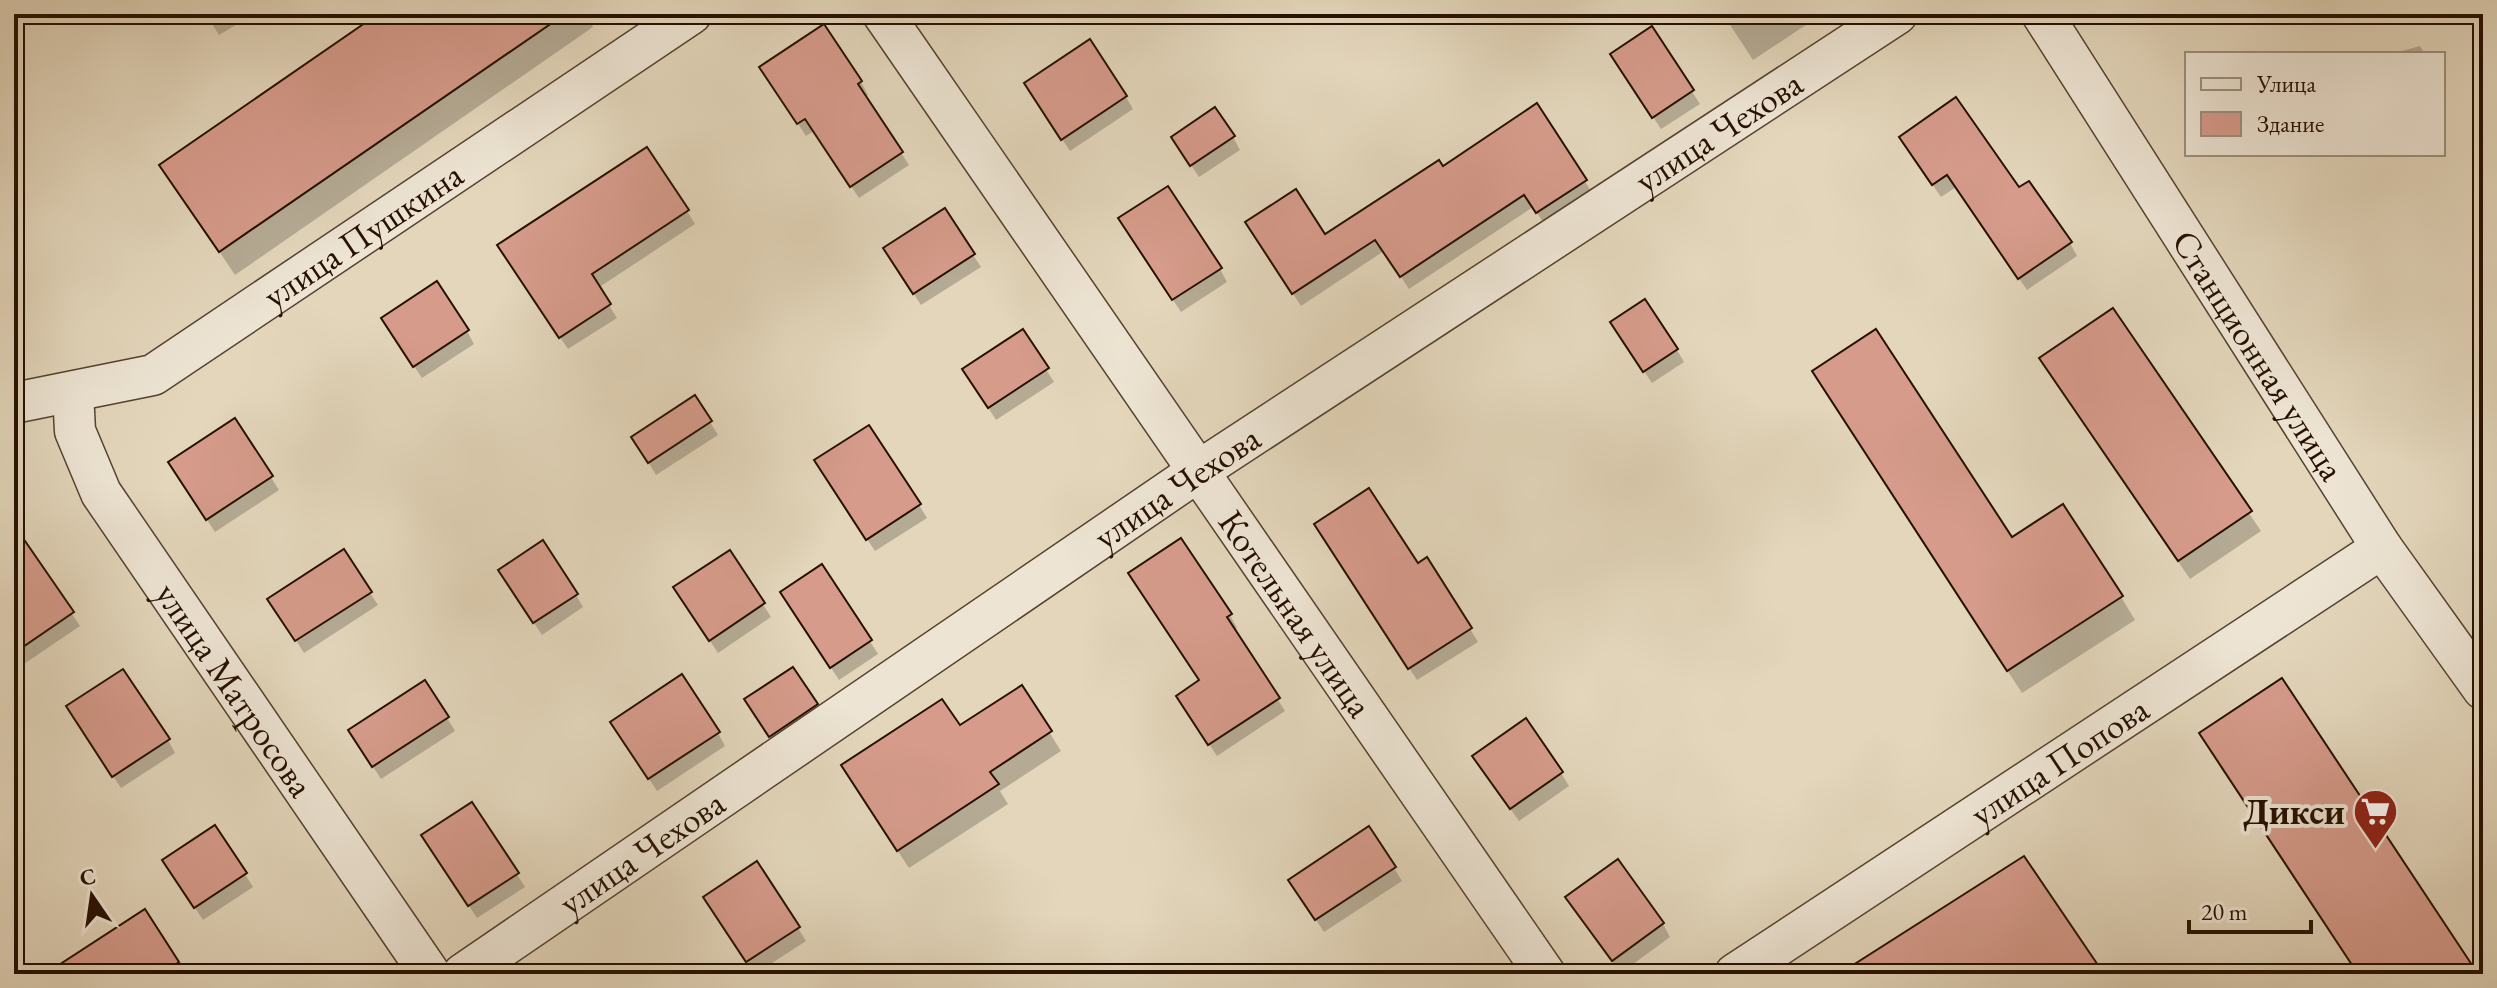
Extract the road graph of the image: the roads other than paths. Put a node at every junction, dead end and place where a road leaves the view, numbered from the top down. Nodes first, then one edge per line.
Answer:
1 (691, 14) edge
2 (883, 14) edge
3 (1897, 14) edge
4 (2042, 14) edge
5 (73, 392) junction
6 (14, 403) edge
7 (1200, 470) junction
8 (2382, 548) junction
9 (2483, 689) edge
10 (430, 974) edge
11 (463, 974) edge
12 (1545, 974) edge
13 (1735, 974) edge

1 - 5 street, улица Пушкина
2 - 7 street, Котельная улица
3 - 7 street, улица Чехова
4 - 8 street, Станционная улица
5 - 6 street, улица Пушкина
5 - 10 street, улица Матросова
7 - 11 street, улица Чехова
7 - 12 street, Котельная улица
8 - 9 street, Станционная улица
8 - 13 street, улица Попова

